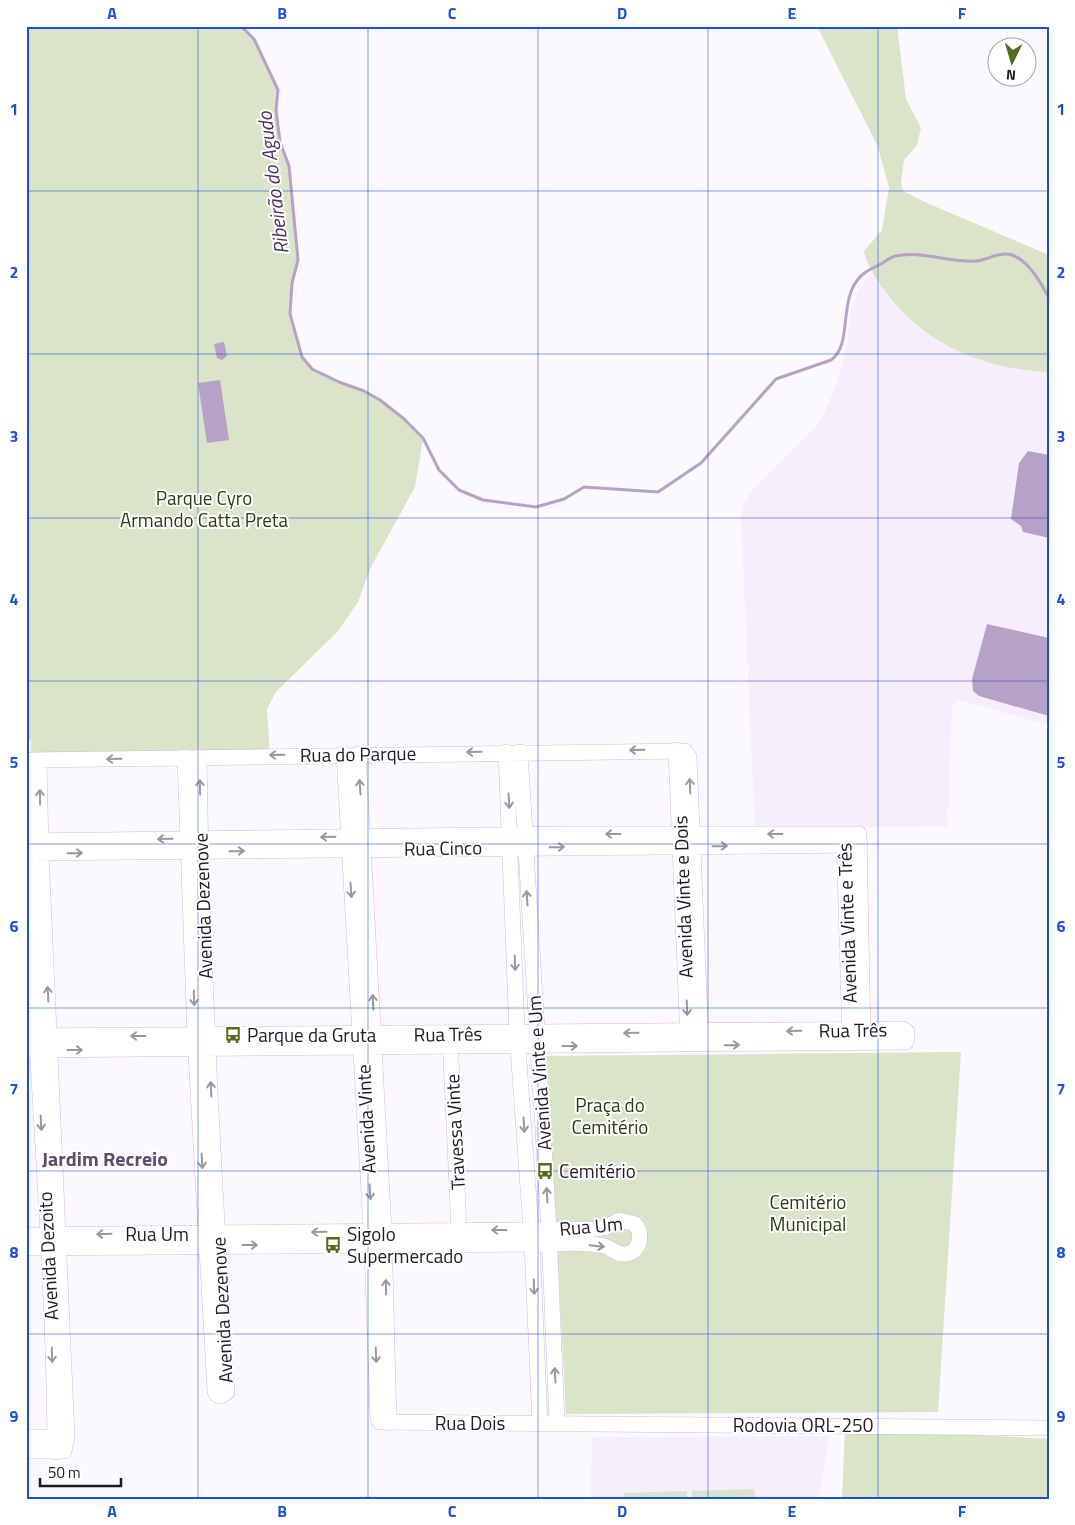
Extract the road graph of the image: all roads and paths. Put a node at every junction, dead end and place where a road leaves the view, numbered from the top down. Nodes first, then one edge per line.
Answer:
1 (681, 750) joint
2 (513, 752) junction
3 (351, 754) junction
4 (192, 757) junction
5 (35, 760) joint
6 (852, 839) joint
7 (687, 840) junction
8 (517, 841) junction
9 (348, 843) junction
10 (364, 843) junction
11 (194, 845) junction
12 (31, 847) edge
13 (857, 1036) joint
14 (695, 1039) junction
15 (518, 1040) junction
16 (537, 1040) junction
17 (368, 1041) junction
18 (450, 1041) junction
19 (202, 1042) junction
20 (38, 1043) edge
21 (459, 1230) junction
22 (26, 1236) edge
23 (532, 1237) junction
24 (549, 1237) junction
25 (378, 1238) junction
26 (212, 1239) junction
27 (53, 1242) junction
28 (26, 1248) edge
29 (386, 1423) joint
30 (540, 1424) junction
31 (557, 1424) junction
32 (1049, 1428) edge
33 (26, 1438) edge
34 (61, 1443) junction
35 (26, 1451) edge

1 -> 2 street, Rua do Parque
1 - 7 street, Avenida Vinte e Dois
2 -> 3 street, Rua do Parque
2 - 8 street, Avenida Vinte e Um
3 -> 4 street, Rua do Parque
3 - 9 street, Avenida Vinte
10 -> 3 street, Avenida Vinte
4 -> 5 street, Rua do Parque
4 - 11 street, Avenida Dezenove
5 - 12 street, Avenida Dezoito
6 - 7 street, Rua Cinco
6 - 13 street, Avenida Vinte e Três
7 - 8 street, Rua Cinco
7 - 14 street, Avenida Vinte e Dois
8 - 10 street, Rua Cinco
8 -> 15 street, Avenida Vinte e Um
16 -> 8 street, Avenida Vinte e Um
9 - 10 street, Rua Cinco
9 - 11 street, Rua Cinco
9 -> 17 street, Avenida Vinte
17 -> 10 street, Avenida Vinte
11 - 12 street, Rua Cinco
11 - 19 street, Avenida Dezenove
12 - 20 street, Avenida Dezoito
13 - 14 street, Rua Três
14 - 16 street, Rua Três
15 - 16 street, Rua Três
15 - 18 street, Rua Três
15 -> 23 street, Avenida Vinte e Um
24 -> 16 street, Avenida Vinte e Um
17 - 18 street, Rua Três
17 - 19 street, Rua Três
17 - 25 street, Avenida Vinte
18 - 21 street, Travessa Vinte
19 - 20 street, Rua Três
19 - 26 street, Avenida Dezenove
20 - 27 street, Avenida Dezoito
23 -> 21 street, Rua Um
21 - 25 street, Rua Um
22 - 27 street, Rua Um
23 - 24 street, Rua Um
23 - 25 street, Rua Um
23 -> 30 street, Avenida Vinte e Um
24 -> 24 street, Rua Um
31 -> 24 street, Avenida Vinte e Um
25 - 26 street, Rua Um
25 - 29 street, Avenida Vinte
26 - 26 street, Avenida Dezenove
26 - 27 street, Rua Um
27 - 28 street, Rua Um
27 - 34 street, Avenida Dezoito
29 - 30 street, Rua Dois
30 - 31 street, Rua Dois
31 - 32 street, Rodovia ORL-250
33 - 34 street
34 - 35 street

